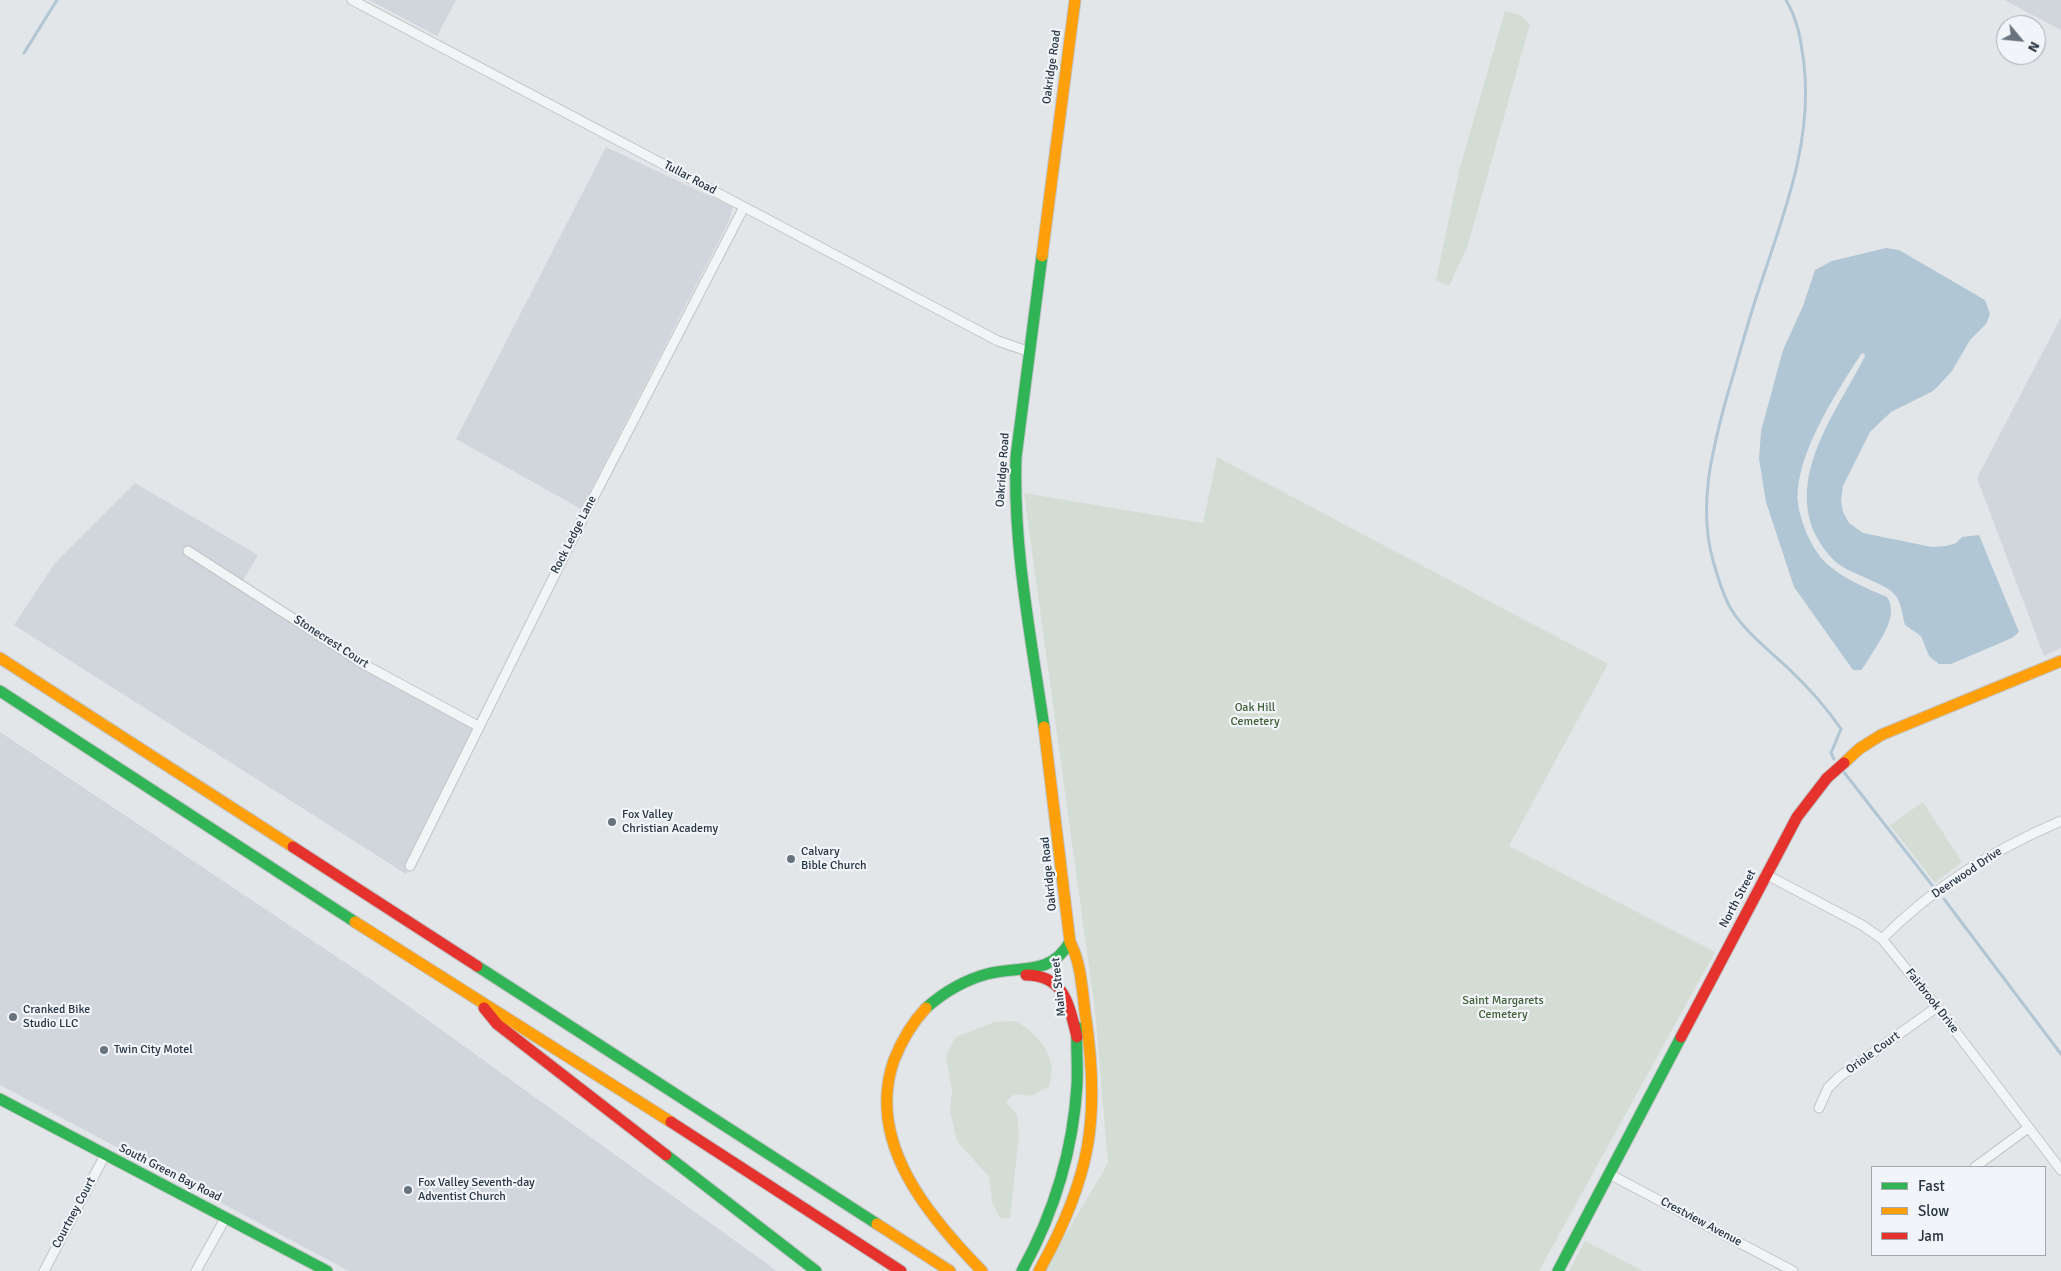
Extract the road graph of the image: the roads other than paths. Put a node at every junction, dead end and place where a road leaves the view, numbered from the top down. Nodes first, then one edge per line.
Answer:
1 (352, 0) edge
2 (1075, 0) edge
3 (744, 207) junction
4 (1030, 352) junction
5 (188, 551) dead end
6 (0, 658) edge
7 (2061, 661) edge
8 (0, 691) edge
9 (478, 726) junction
10 (2061, 821) edge
11 (410, 866) dead end
12 (1767, 874) junction
13 (1882, 939) junction
14 (1070, 942) junction
15 (979, 978) junction
16 (481, 1004) junction
17 (1938, 1007) junction
18 (1076, 1037) junction
19 (0, 1099) edge
20 (1819, 1108) dead end
21 (2028, 1128) junction
22 (105, 1155) junction
23 (1976, 1166) edge
24 (2061, 1170) edge
25 (1609, 1174) junction
26 (226, 1218) junction
27 (44, 1271) edge
28 (196, 1271) edge
29 (327, 1271) edge
30 (816, 1271) edge
31 (901, 1271) edge
32 (950, 1271) edge
33 (982, 1271) edge
34 (1022, 1271) edge
35 (1039, 1271) edge
36 (1558, 1271) edge
37 (1793, 1271) edge

1 - 3 street, Tullar Road
2 - 4 main road, Oakridge Road
3 - 4 street, Tullar Road
3 - 9 street, Rock Ledge Lane
4 - 14 main road, Oakridge Road
5 - 9 street, Stonecrest Court
6 - 32 main road
7 - 12 main road, North Street
8 - 16 main road
9 - 11 street, Rock Ledge Lane
10 - 13 street, Deerwood Drive
12 - 13 street, Fairbrook Drive
12 - 25 main road, North Street
13 - 17 street, Fairbrook Drive
14 - 15 main road
14 - 18 main road, Main Street
14 - 35 main road, Main Street
15 - 18 main road
15 - 33 main road
16 - 30 main road
16 - 31 main road
17 - 20 street, Oriole Court
17 - 21 street, Fairbrook Drive
18 - 34 main road, Main Street
19 - 22 main road, South Green Bay Road
21 - 23 street
21 - 24 street, Fairbrook Drive
22 - 26 main road, South Green Bay Road
22 - 27 street, Courtney Court
25 - 36 main road, North Street
25 - 37 street, Crestview Avenue
26 - 28 street
26 - 29 main road, South Green Bay Road

